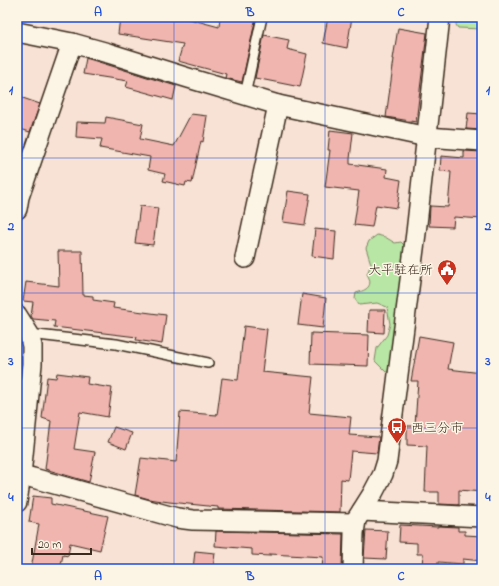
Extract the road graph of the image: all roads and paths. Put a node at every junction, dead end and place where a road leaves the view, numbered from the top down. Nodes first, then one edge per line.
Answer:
1 (262, 17) edge
2 (440, 17) edge
3 (17, 32) edge
4 (72, 43) junction
5 (245, 95) junction
6 (278, 105) junction
7 (427, 138) junction
8 (482, 141) edge
9 (18, 200) edge
10 (245, 258) dead end
11 (17, 315) edge
12 (29, 334) junction
13 (208, 363) dead end
14 (21, 475) junction
15 (17, 502) edge
16 (359, 517) junction
17 (482, 517) edge
18 (353, 569) edge

1 - 5 lane
2 - 7 street
3 - 4 street
4 - 5 street
4 - 9 street
5 - 6 street
6 - 7 street
6 - 10 street
7 - 8 street
7 - 16 street
11 - 12 street
12 - 13 lane
12 - 14 street
14 - 15 street
14 - 16 street
16 - 17 street
16 - 18 street

